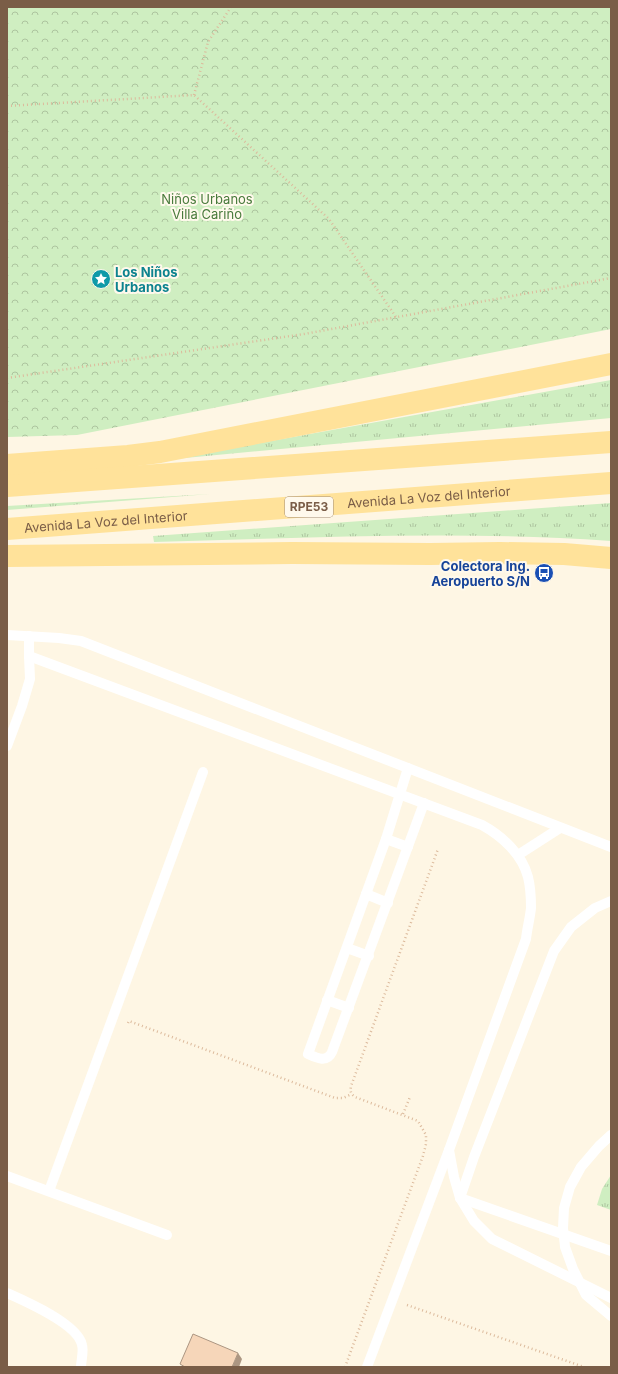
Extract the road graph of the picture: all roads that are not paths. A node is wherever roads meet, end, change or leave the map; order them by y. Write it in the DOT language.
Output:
graph roads {
  1 [pos="611,364"];
  2 [pos="611,442"];
  3 [pos="7,465"];
  4 [pos="611,483"];
  5 [pos="7,486"];
  6 [pos="7,529"];
  7 [pos="7,556"];
  8 [pos="611,558"];
  9 [pos="7,635"];
  10 [pos="29,636"];
  11 [pos="29,656"];
  12 [pos="7,746"];
  13 [pos="408,768"];
  14 [pos="203,772"];
  15 [pos="400,794"];
  16 [pos="424,803"];
  17 [pos="560,828"];
  18 [pos="386,839"];
  19 [pos="408,847"];
  20 [pos="611,847"];
  21 [pos="518,855"];
  22 [pos="366,894"];
  23 [pos="611,901"];
  24 [pos="388,903"];
  25 [pos="346,948"];
  26 [pos="369,956"];
  27 [pos="327,1000"];
  28 [pos="349,1008"];
  29 [pos="611,1135"];
  30 [pos="449,1150"];
  31 [pos="7,1176"];
  32 [pos="49,1191"];
  33 [pos="460,1198"];
  34 [pos="167,1235"];
  35 [pos="611,1251"];
  36 [pos="7,1293"];
  37 [pos="611,1298"];
  38 [pos="611,1316"];
  39 [pos="81,1367"];
  40 [pos="367,1367"];
  1 -- 3 [label="main road"];
  2 -- 5 [label="main road"];
  4 -- 6 [label="main road, Avenida La Voz del Interior / RPE53"];
  7 -- 8 [label="main road"];
  9 -- 10 [label="lane"];
  10 -- 11 [label="lane"];
  10 -- 13 [label="lane"];
  11 -- 12 [label="lane"];
  11 -- 15 [label="lane"];
  13 -- 15 [label="lane"];
  13 -- 17 [label="lane"];
  14 -- 32 [label="lane"];
  15 -- 16 [label="lane"];
  15 -- 18 [label="lane"];
  16 -- 19 [label="lane"];
  16 -- 21 [label="lane"];
  17 -- 20 [label="lane"];
  17 -- 21 [label="lane"];
  18 -- 19 [label="lane"];
  18 -- 22 [label="lane"];
  19 -- 24 [label="lane"];
  21 -- 30 [label="lane"];
  22 -- 24 [label="lane"];
  22 -- 25 [label="lane"];
  23 -- 33 [label="lane"];
  24 -- 26 [label="lane"];
  25 -- 26 [label="lane"];
  25 -- 27 [label="lane"];
  26 -- 28 [label="lane"];
  27 -- 28 [label="lane"];
  27 -- 28 [label="lane"];
  29 -- 38 [label="lane"];
  30 -- 33 [label="lane"];
  30 -- 40 [label="lane"];
  31 -- 32 [label="lane"];
  32 -- 34 [label="lane"];
  33 -- 35 [label="lane"];
  33 -- 37 [label="lane"];
  36 -- 39 [label="lane"];
}
